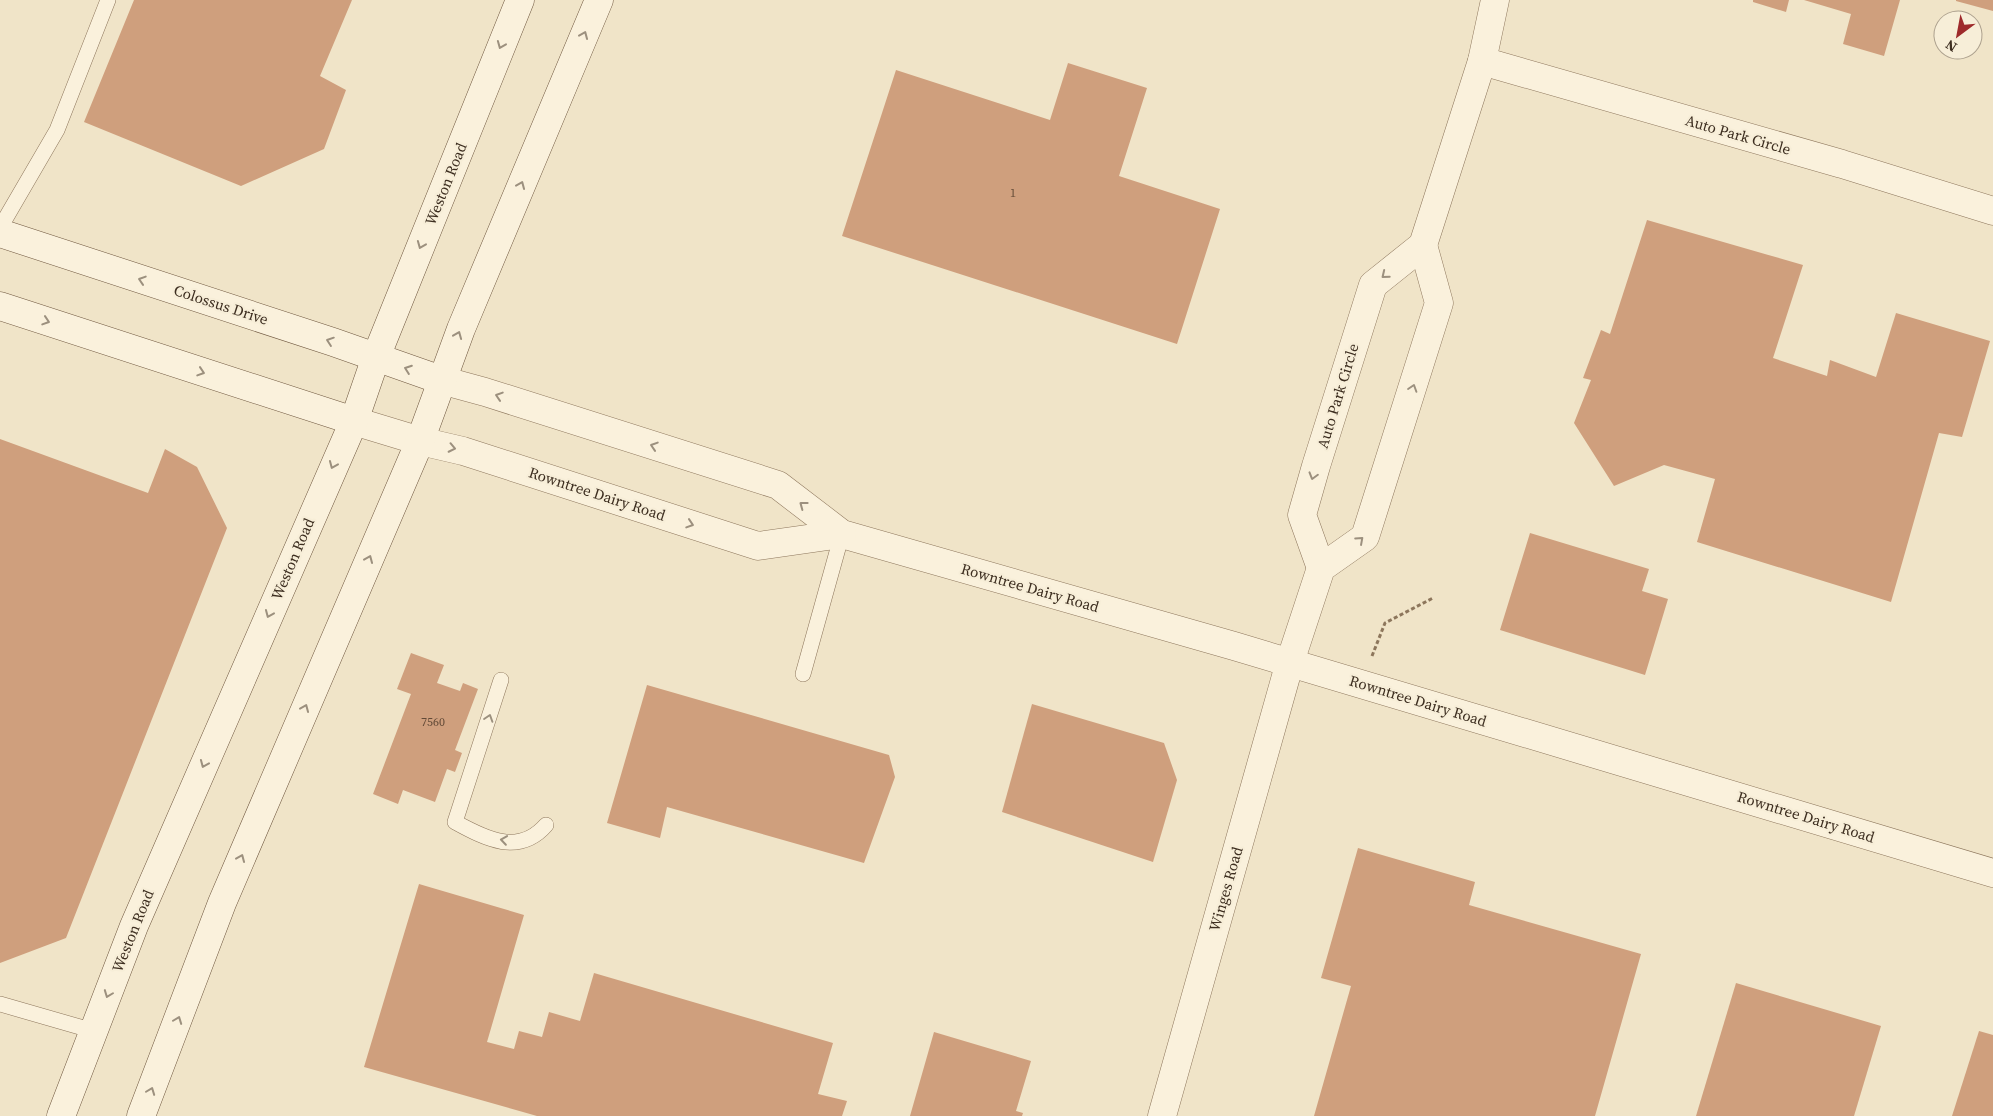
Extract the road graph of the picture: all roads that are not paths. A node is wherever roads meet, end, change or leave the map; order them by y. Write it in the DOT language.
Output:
graph roads {
  1 [pos="108,0"];
  2 [pos="520,0"];
  3 [pos="599,0"];
  4 [pos="1495,0"];
  5 [pos="1482,61"];
  6 [pos="1993,211"];
  7 [pos="0,228"];
  8 [pos="0,234"];
  9 [pos="1423,245"];
  10 [pos="0,306"];
  11 [pos="376,357"];
  12 [pos="441,380"];
  13 [pos="354,421"];
  14 [pos="420,441"];
  15 [pos="842,534"];
  16 [pos="1321,568"];
  17 [pos="1290,662"];
  18 [pos="804,674"];
  19 [pos="501,680"];
  20 [pos="546,825"];
  21 [pos="1993,873"];
  22 [pos="0,1004"];
  23 [pos="94,1031"];
  24 [pos="61,1116"];
  25 [pos="141,1116"];
  26 [pos="1162,1116"];
  1 -- 7 [label="lane"];
  2 -- 11 [label="street, Weston Road, one-way"];
  12 -- 3 [label="street, one-way"];
  4 -- 5 [label="street"];
  5 -- 6 [label="street, Auto Park Circle"];
  5 -- 9 [label="street"];
  11 -- 8 [label="street, Colossus Drive, one-way"];
  16 -- 9 [label="street, one-way"];
  9 -- 16 [label="street, Auto Park Circle, one-way"];
  10 -- 13 [label="street, one-way"];
  12 -- 11 [label="street, Colossus Drive, one-way"];
  11 -- 13 [label="street, Weston Road"];
  12 -- 14 [label="street"];
  15 -- 12 [label="street, Rowntree Dairy Road, one-way"];
  13 -- 14 [label="street, Rowntree Dairy Road"];
  13 -- 23 [label="street, Weston Road, one-way"];
  14 -- 15 [label="street, Rowntree Dairy Road, one-way"];
  25 -- 14 [label="street, one-way"];
  15 -- 17 [label="street, Rowntree Dairy Road"];
  15 -- 18 [label="lane"];
  16 -- 17 [label="street"];
  17 -- 21 [label="street, Rowntree Dairy Road"];
  17 -- 26 [label="street, Winges Road"];
  20 -- 19 [label="lane, one-way"];
  22 -- 23 [label="lane"];
  23 -- 24 [label="street, Weston Road"];
}
